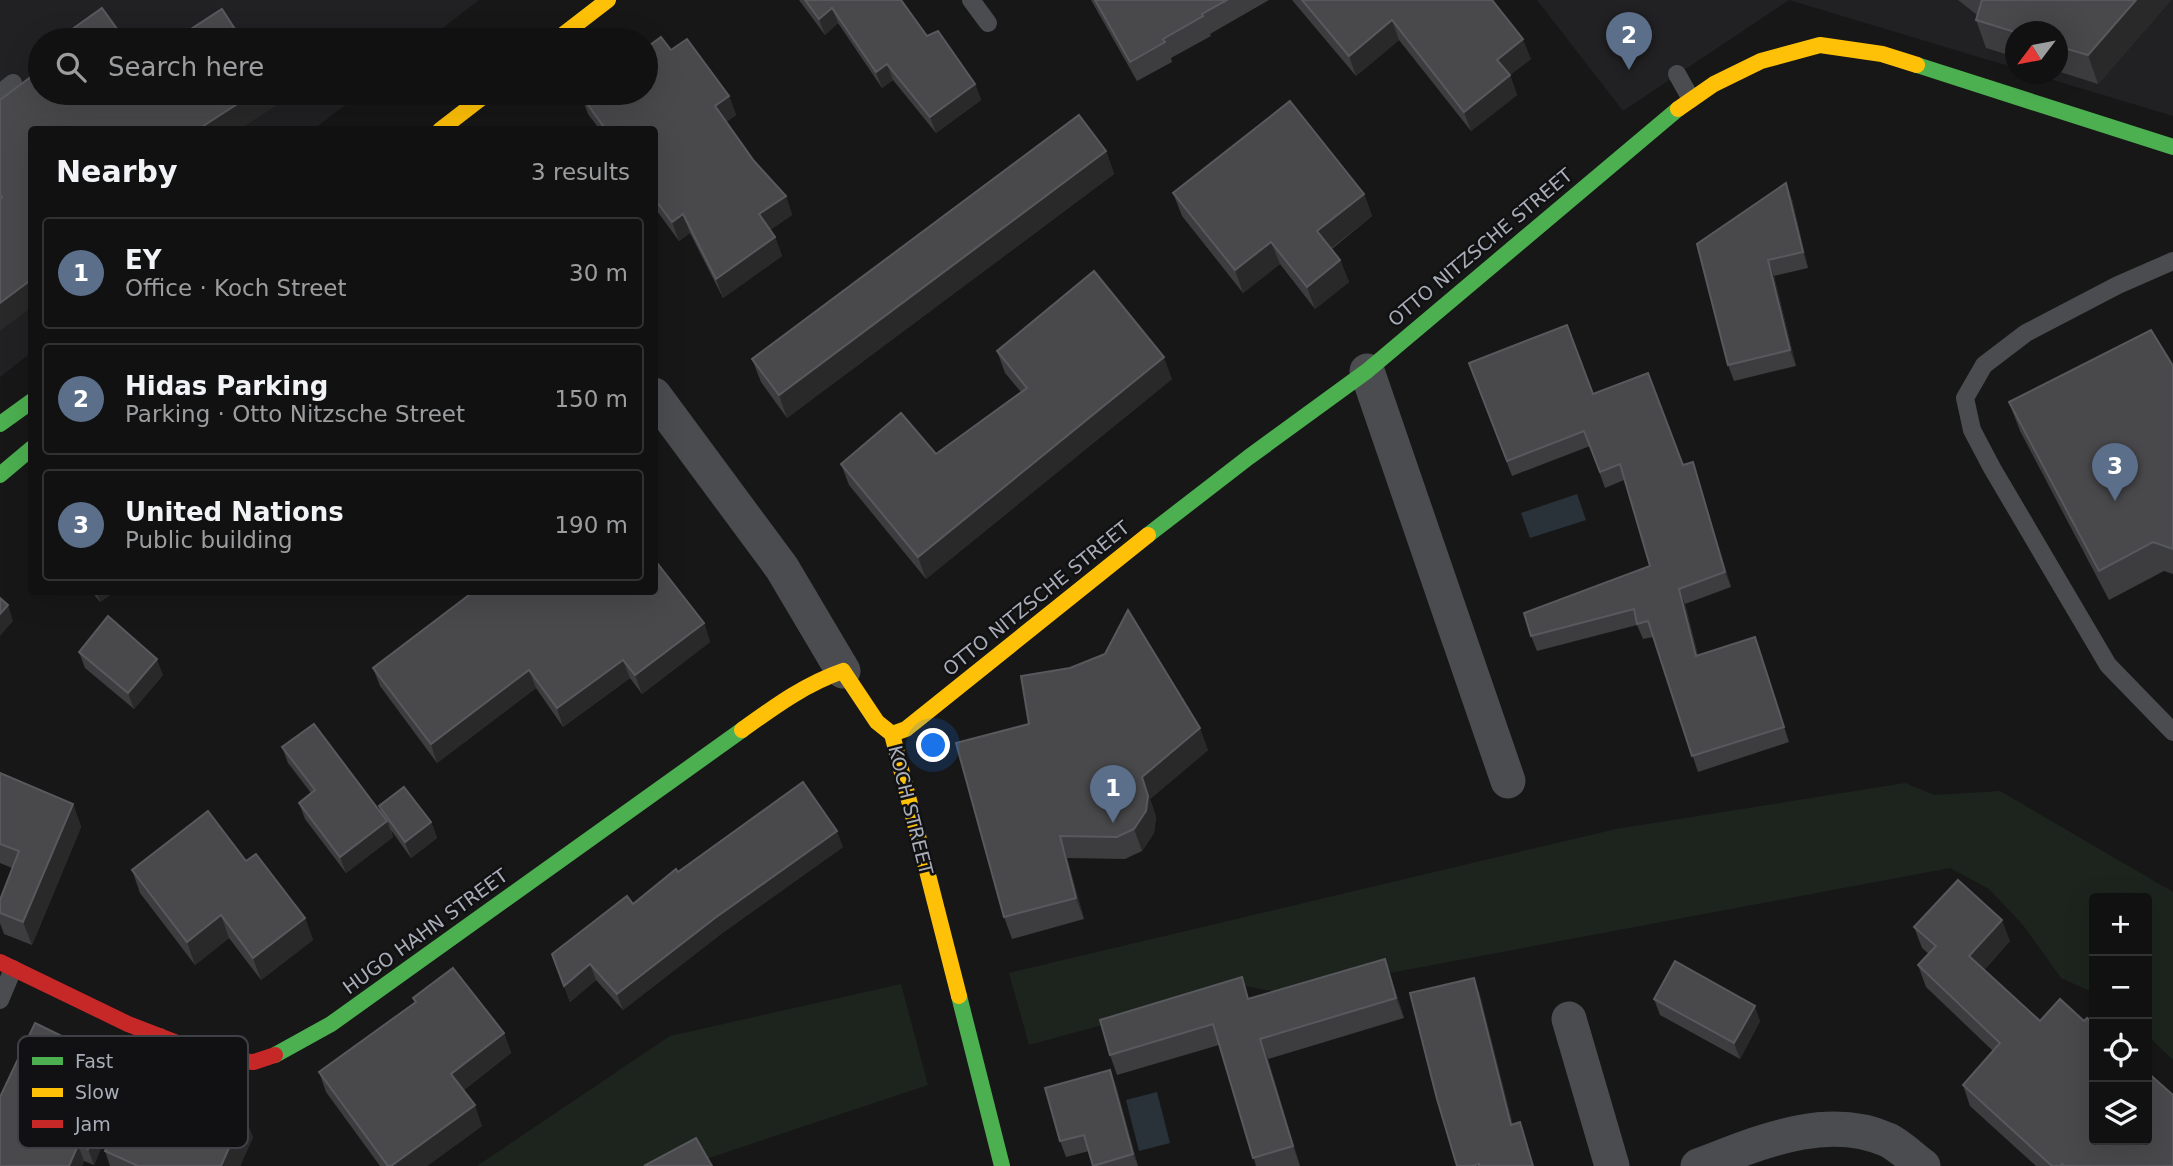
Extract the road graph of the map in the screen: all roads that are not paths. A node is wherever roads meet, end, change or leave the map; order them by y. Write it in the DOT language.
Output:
graph roads {
  1 [pos="608,0"];
  2 [pos="971,0"];
  3 [pos="988,23"];
  4 [pos="572,28"];
  5 [pos="1676,74"];
  6 [pos="1691,99"];
  7 [pos="474,105"];
  8 [pos="450,126"];
  9 [pos="2173,148"];
  10 [pos="2173,261"];
  11 [pos="1367,371"];
  12 [pos="658,400"];
  13 [pos="28,404"];
  14 [pos="0,424"];
  15 [pos="28,451"];
  16 [pos="0,474"];
  17 [pos="843,671"];
  18 [pos="2173,732"];
  19 [pos="891,734"];
  20 [pos="1508,781"];
  21 [pos="7,966"];
  22 [pos="0,1000"];
  23 [pos="1569,1019"];
  24 [pos="158,1036"];
  25 [pos="248,1062"];
  26 [pos="1002,1166"];
  27 [pos="1612,1166"];
  28 [pos="1698,1166"];
  29 [pos="1923,1166"];
  1 -- 4 [label="street"];
  2 -- 3 [label="lane"];
  5 -- 6 [label="lane"];
  6 -- 9 [label="street, OTTO NITZSCHE STREET"];
  6 -- 11 [label="street, OTTO NITZSCHE STREET"];
  7 -- 8 [label="street"];
  10 -- 18 [label="lane"];
  11 -- 19 [label="street, OTTO NITZSCHE STREET"];
  11 -- 20 [label="street"];
  12 -- 17 [label="street, KOCH STREET"];
  13 -- 14 [label="street"];
  15 -- 16 [label="street"];
  17 -- 19 [label="street, KOCH STREET"];
  17 -- 25 [label="street, HUGO HAHN STREET"];
  19 -- 26 [label="street, KOCH STREET"];
  21 -- 22 [label="lane"];
  21 -- 24 [label="street, HUGO HAHN STREET"];
  23 -- 27 [label="street"];
  28 -- 29 [label="street"];
}
